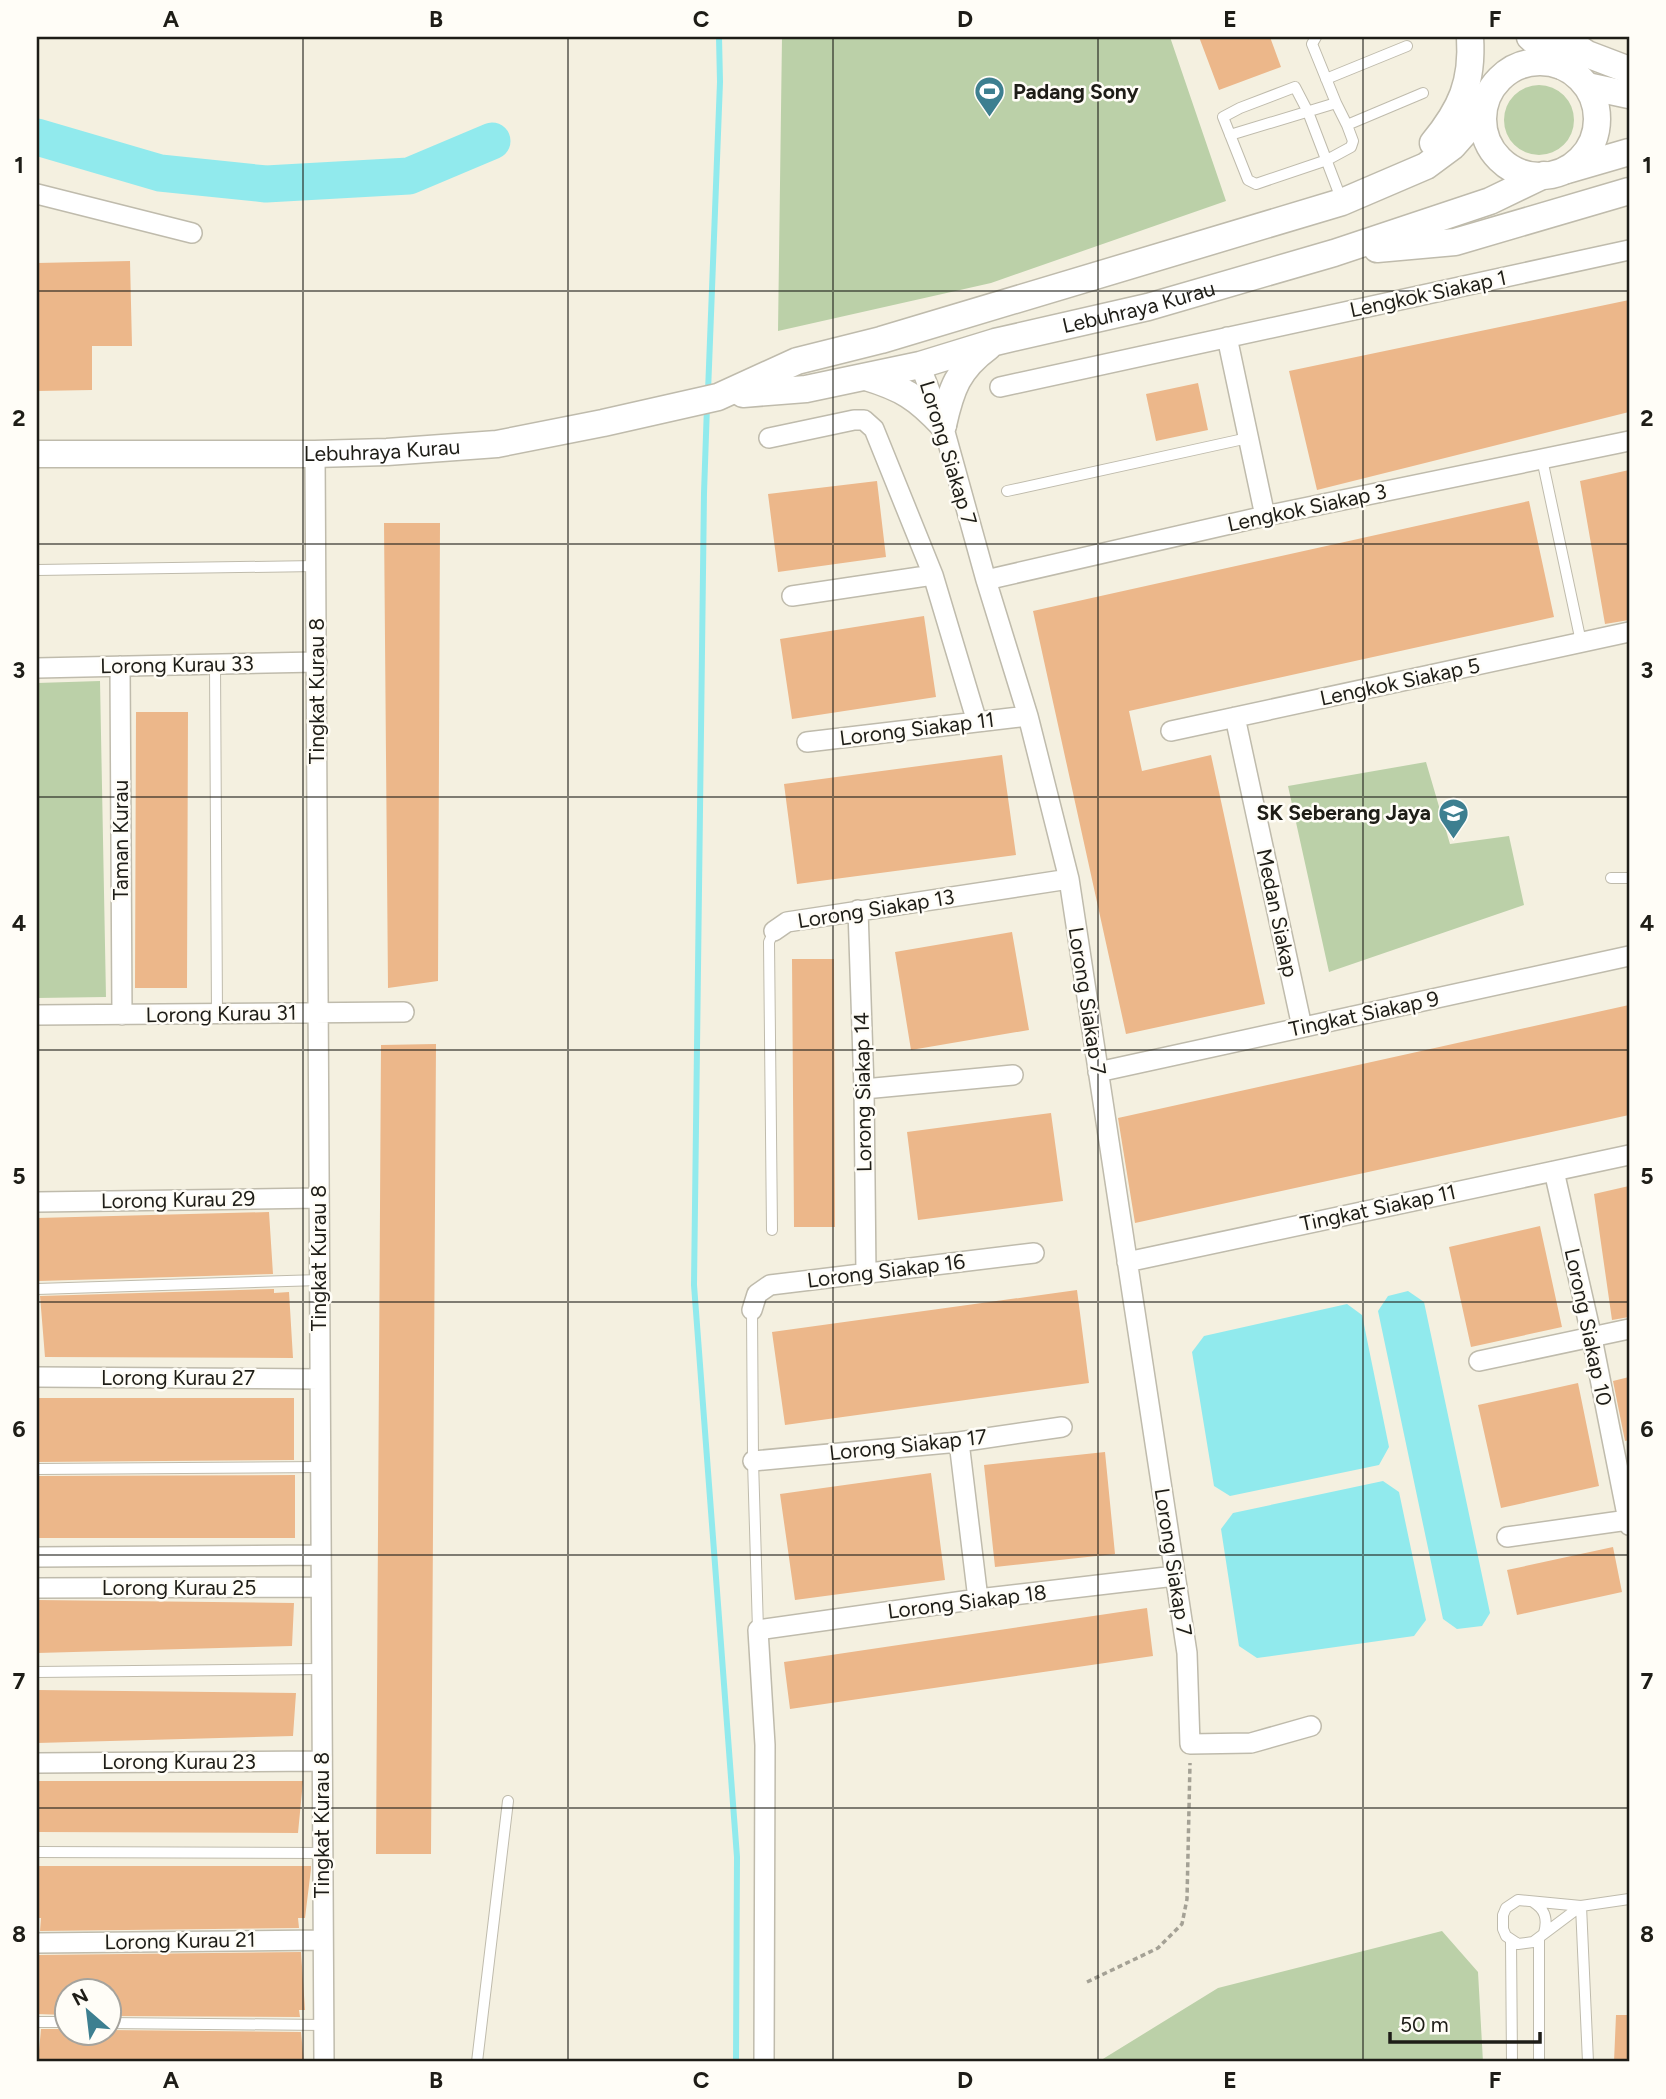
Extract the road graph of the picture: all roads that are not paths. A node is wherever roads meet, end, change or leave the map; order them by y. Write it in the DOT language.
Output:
graph roads {
  1 [pos="1316,37"];
  2 [pos="1470,37"];
  3 [pos="1485,37"];
  4 [pos="1530,37"];
  5 [pos="1562,37"];
  6 [pos="1406,46"];
  7 [pos="1562,66"];
  8 [pos="1629,70"];
  9 [pos="1326,79"];
  10 [pos="1587,86"];
  11 [pos="1423,93"];
  12 [pos="1629,95"];
  13 [pos="1336,103"];
  14 [pos="1486,103"];
  15 [pos="1308,112"];
  16 [pos="1347,125"];
  17 [pos="1230,135"];
  18 [pos="1629,152"];
  19 [pos="1327,160"];
  20 [pos="1553,173"];
  21 [pos="1374,189"];
  22 [pos="1629,191"];
  23 [pos="37,194"];
  24 [pos="1342,202"];
  25 [pos="192,233"];
  26 [pos="1629,250"];
  27 [pos="1334,253"];
  28 [pos="1136,263"];
  29 [pos="1044,290"];
  30 [pos="1148,307"];
  31 [pos="1227,337"];
  32 [pos="995,342"];
  33 [pos="920,365"];
  34 [pos="865,376"];
  35 [pos="1000,387"];
  36 [pos="719,397"];
  37 [pos="943,425"];
  38 [pos="769,438"];
  39 [pos="1248,439"];
  40 [pos="1629,441"];
  41 [pos="37,454"];
  42 [pos="315,454"];
  43 [pos="1542,459"];
  44 [pos="1007,491"];
  45 [pos="1265,516"];
  46 [pos="316,566"];
  47 [pos="37,570"];
  48 [pos="933,575"];
  49 [pos="986,580"];
  50 [pos="792,596"];
  51 [pos="1629,632"];
  52 [pos="1581,642"];
  53 [pos="317,662"];
  54 [pos="215,664"];
  55 [pos="120,666"];
  56 [pos="37,668"];
  57 [pos="1028,716"];
  58 [pos="1235,717"];
  59 [pos="977,722"];
  60 [pos="1171,731"];
  61 [pos="807,743"];
  62 [pos="1611,878"];
  63 [pos="1629,878"];
  64 [pos="1069,879"];
  65 [pos="859,910"];
  66 [pos="774,931"];
  67 [pos="1629,956"];
  68 [pos="404,1012"];
  69 [pos="318,1013"];
  70 [pos="217,1014"];
  71 [pos="37,1015"];
  72 [pos="122,1015"];
  73 [pos="1302,1027"];
  74 [pos="1098,1072"];
  75 [pos="1013,1075"];
  76 [pos="864,1089"];
  77 [pos="1629,1155"];
  78 [pos="1554,1171"];
  79 [pos="319,1198"];
  80 [pos="37,1202"];
  81 [pos="772,1230"];
  82 [pos="1034,1253"];
  83 [pos="1127,1262"];
  84 [pos="866,1274"];
  85 [pos="320,1280"];
  86 [pos="37,1289"];
  87 [pos="752,1310"];
  88 [pos="1629,1329"];
  89 [pos="1592,1338"];
  90 [pos="1479,1361"];
  91 [pos="37,1377"];
  92 [pos="320,1379"];
  93 [pos="1062,1427"];
  94 [pos="959,1442"];
  95 [pos="753,1461"];
  96 [pos="321,1467"];
  97 [pos="37,1469"];
  98 [pos="1628,1520"];
  99 [pos="1629,1525"];
  100 [pos="1507,1537"];
  101 [pos="321,1555"];
  102 [pos="37,1557"];
  103 [pos="1175,1576"];
  104 [pos="321,1587"];
  105 [pos="37,1588"];
  106 [pos="978,1599"];
  107 [pos="758,1630"];
  108 [pos="322,1670"];
  109 [pos="37,1672"];
  110 [pos="1311,1726"];
  111 [pos="322,1761"];
  112 [pos="37,1763"];
  113 [pos="508,1801"];
  114 [pos="37,1852"];
  115 [pos="323,1853"];
  116 [pos="1629,1899"];
  117 [pos="1532,1902"];
  118 [pos="1581,1906"];
  119 [pos="1541,1935"];
  120 [pos="323,1940"];
  121 [pos="1511,1941"];
  122 [pos="37,1943"];
  123 [pos="122,2023"];
  124 [pos="323,2025"];
  125 [pos="324,2062"];
  126 [pos="477,2062"];
  127 [pos="764,2062"];
  128 [pos="1512,2062"];
  129 [pos="1539,2062"];
  130 [pos="1588,2062"];
  1 -- 9 [label="lane"];
  2 -- 21 [label="street"];
  3 -- 14 [label="street"];
  4 -- 7 [label="street"];
  5 -- 8 [label="street"];
  6 -- 9 [label="lane"];
  7 -- 10 [label="street"];
  7 -- 14 [label="street"];
  9 -- 13 [label="lane"];
  10 -- 12 [label="street"];
  10 -- 20 [label="street"];
  11 -- 16 [label="lane"];
  13 -- 15 [label="lane"];
  13 -- 16 [label="lane"];
  14 -- 20 [label="street"];
  14 -- 21 [label="street, Lebuhraya Kurau"];
  15 -- 17 [label="lane"];
  15 -- 17 [label="lane"];
  15 -- 19 [label="lane"];
  16 -- 19 [label="lane"];
  17 -- 19 [label="lane"];
  18 -- 20 [label="street"];
  19 -- 24 [label="lane"];
  20 -- 27 [label="street, Lebuhraya Kurau"];
  21 -- 24 [label="street, Lebuhraya Kurau"];
  22 -- 27 [label="street"];
  23 -- 25 [label="street"];
  24 -- 28 [label="street, Lebuhraya Kurau"];
  26 -- 31 [label="street, Lengkok Siakap 1"];
  27 -- 30 [label="street, Lebuhraya Kurau"];
  28 -- 29 [label="street, Lebuhraya Kurau"];
  28 -- 30 [label="street"];
  29 -- 33 [label="street"];
  29 -- 36 [label="street, Lebuhraya Kurau"];
  30 -- 32 [label="street, Lebuhraya Kurau"];
  31 -- 35 [label="street, Lengkok Siakap 1"];
  31 -- 39 [label="street"];
  32 -- 33 [label="street, Lebuhraya Kurau"];
  32 -- 37 [label="street"];
  33 -- 34 [label="street, Lebuhraya Kurau"];
  33 -- 37 [label="street, Lorong Siakap 7"];
  34 -- 36 [label="street, Lebuhraya Kurau"];
  34 -- 37 [label="street"];
  36 -- 42 [label="street, Lebuhraya Kurau"];
  37 -- 49 [label="street, Lorong Siakap 7"];
  38 -- 48 [label="street"];
  39 -- 44 [label="lane"];
  39 -- 45 [label="street"];
  40 -- 43 [label="street, Lengkok Siakap 3"];
  41 -- 42 [label="street, Lebuhraya Kurau"];
  42 -- 46 [label="street, Tingkat Kurau 8"];
  43 -- 45 [label="street, Lengkok Siakap 3"];
  43 -- 52 [label="lane"];
  45 -- 49 [label="street, Lengkok Siakap 3"];
  46 -- 47 [label="lane"];
  46 -- 53 [label="street, Tingkat Kurau 8"];
  48 -- 50 [label="street"];
  48 -- 59 [label="street"];
  49 -- 57 [label="street, Lorong Siakap 7"];
  51 -- 52 [label="street, Lengkok Siakap 5"];
  52 -- 58 [label="street, Lengkok Siakap 5"];
  53 -- 54 [label="street, Lorong Kurau 33"];
  53 -- 69 [label="street, Tingkat Kurau 8"];
  54 -- 55 [label="street, Lorong Kurau 33"];
  54 -- 70 [label="lane"];
  55 -- 56 [label="street, Lorong Kurau 33"];
  55 -- 72 [label="street, Taman Kurau"];
  57 -- 59 [label="street, Lorong Siakap 11"];
  57 -- 64 [label="street, Lorong Siakap 7"];
  58 -- 60 [label="street, Lengkok Siakap 5"];
  58 -- 73 [label="street, Medan Siakap"];
  59 -- 61 [label="street, Lorong Siakap 11"];
  62 -- 63 [label="lane"];
  64 -- 65 [label="street, Lorong Siakap 13"];
  64 -- 74 [label="street, Lorong Siakap 7"];
  65 -- 66 [label="street, Lorong Siakap 13"];
  65 -- 76 [label="street, Lorong Siakap 14"];
  66 -- 81 [label="lane, Lorong Siakap 13"];
  67 -- 73 [label="street, Tingkat Siakap 9"];
  68 -- 69 [label="street, Lorong Kurau 31"];
  69 -- 70 [label="street, Lorong Kurau 31"];
  69 -- 79 [label="street, Tingkat Kurau 8"];
  70 -- 72 [label="street, Lorong Kurau 31"];
  71 -- 72 [label="street, Lorong Kurau 31"];
  73 -- 74 [label="street, Tingkat Siakap 9"];
  74 -- 83 [label="street, Lorong Siakap 7"];
  75 -- 76 [label="street"];
  76 -- 84 [label="street, Lorong Siakap 14"];
  77 -- 78 [label="street, Tingkat Siakap 11"];
  78 -- 83 [label="street, Tingkat Siakap 11"];
  78 -- 89 [label="street, Lorong Siakap 10"];
  79 -- 80 [label="street, Lorong Kurau 29"];
  79 -- 85 [label="street, Tingkat Kurau 8"];
  82 -- 84 [label="street, Lorong Siakap 16"];
  83 -- 103 [label="street, Lorong Siakap 7"];
  84 -- 87 [label="street, Lorong Siakap 16"];
  85 -- 86 [label="lane"];
  85 -- 92 [label="street, Tingkat Kurau 8"];
  87 -- 95 [label="lane"];
  88 -- 89 [label="street"];
  89 -- 90 [label="street"];
  89 -- 98 [label="street, Lorong Siakap 10"];
  91 -- 92 [label="street, Lorong Kurau 27"];
  92 -- 96 [label="street, Tingkat Kurau 8"];
  93 -- 94 [label="street, Lorong Siakap 17"];
  94 -- 95 [label="street, Lorong Siakap 17"];
  94 -- 106 [label="street"];
  95 -- 107 [label="lane"];
  96 -- 97 [label="lane"];
  96 -- 101 [label="street, Tingkat Kurau 8"];
  98 -- 99 [label="street, Lorong Siakap 10"];
  98 -- 100 [label="street"];
  101 -- 102 [label="street, Lorong Kurau 25"];
  101 -- 104 [label="street, Tingkat Kurau 8"];
  103 -- 106 [label="street, Lorong Siakap 18"];
  103 -- 110 [label="street, Lorong Siakap 7"];
  104 -- 105 [label="street, Lorong Kurau 25"];
  104 -- 108 [label="street, Tingkat Kurau 8"];
  106 -- 107 [label="street, Lorong Siakap 18"];
  107 -- 127 [label="street"];
  108 -- 109 [label="lane"];
  108 -- 111 [label="street, Tingkat Kurau 8"];
  111 -- 112 [label="street, Lorong Kurau 23"];
  111 -- 115 [label="street, Tingkat Kurau 8"];
  113 -- 126 [label="lane"];
  114 -- 115 [label="lane"];
  115 -- 120 [label="street, Tingkat Kurau 8"];
  116 -- 118 [label="lane"];
  117 -- 118 [label="lane"];
  117 -- 119 [label="lane"];
  117 -- 121 [label="lane"];
  118 -- 119 [label="lane"];
  118 -- 130 [label="lane"];
  119 -- 121 [label="lane"];
  119 -- 129 [label="lane"];
  120 -- 122 [label="street, Lorong Kurau 21"];
  120 -- 124 [label="street, Tingkat Kurau 8"];
  121 -- 128 [label="lane"];
  123 -- 124 [label="lane"];
  124 -- 125 [label="street, Tingkat Kurau 8"];
}
